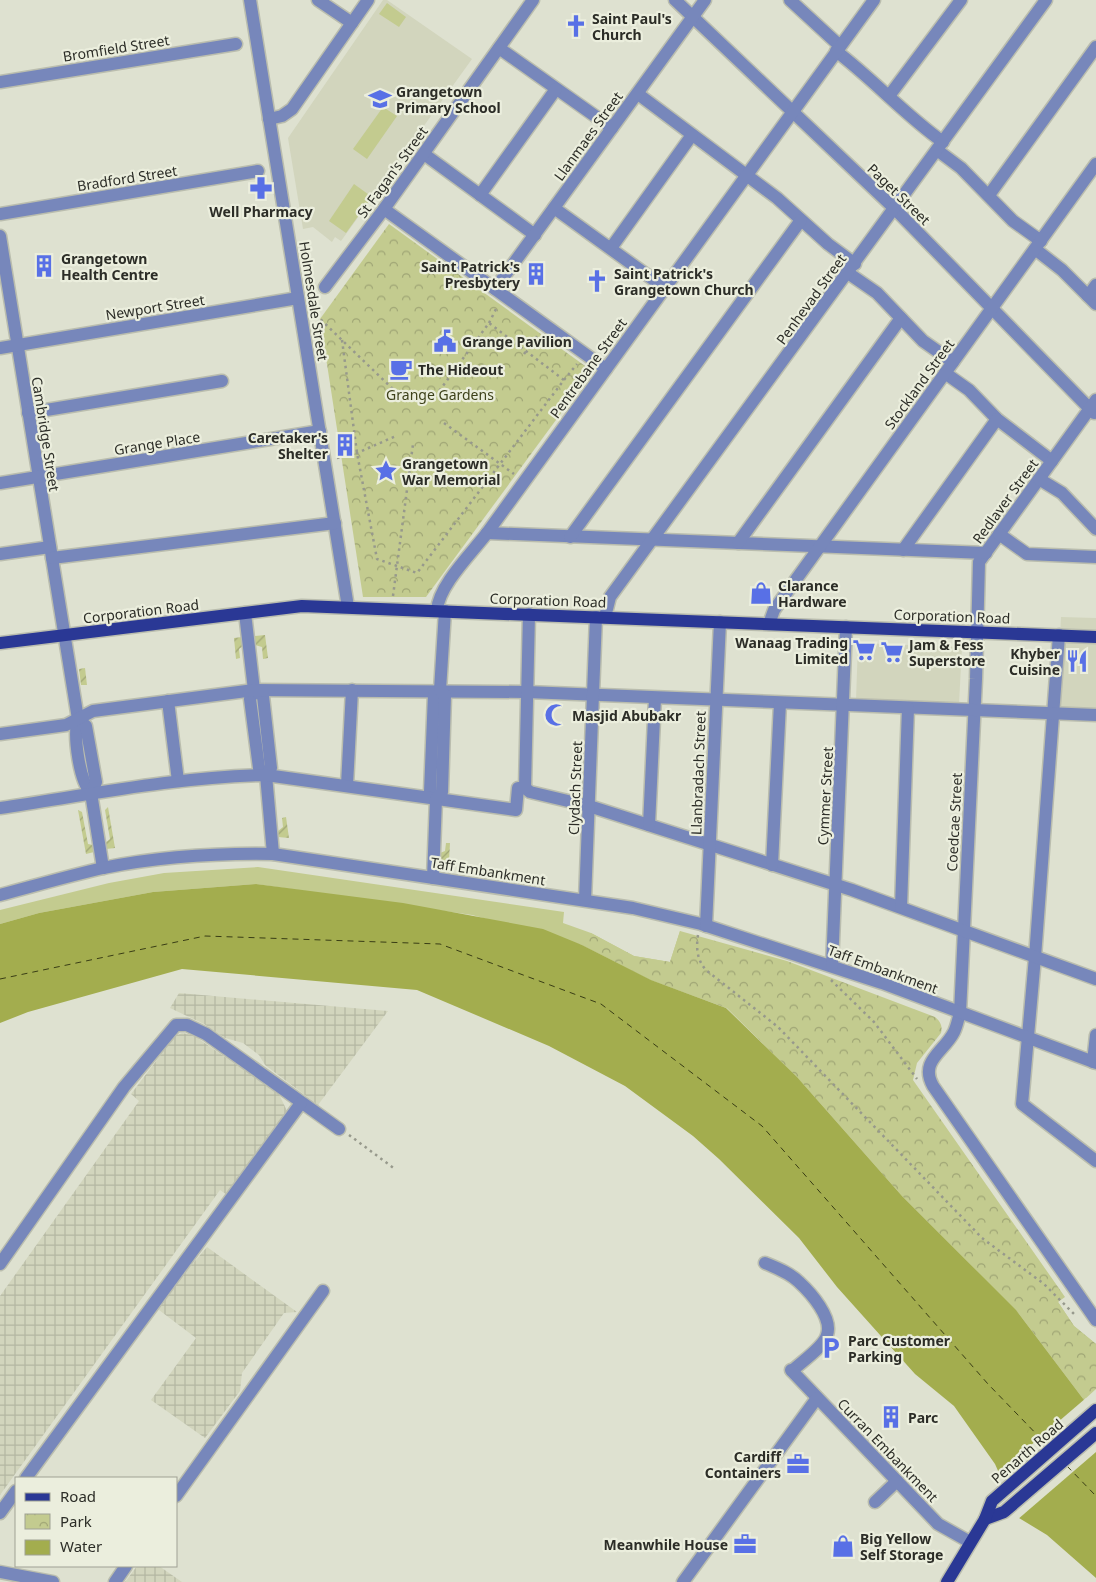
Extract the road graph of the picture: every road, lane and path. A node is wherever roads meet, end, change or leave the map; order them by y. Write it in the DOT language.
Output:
graph roads {
  1 [pos="250,0"];
  2 [pos="318,0"];
  3 [pos="368,0"];
  4 [pos="534,0"];
  5 [pos="676,0"];
  6 [pos="705,0"];
  7 [pos="790,0"];
  8 [pos="874,0"];
  9 [pos="961,0"];
  10 [pos="1046,0"];
  11 [pos="692,17"];
  12 [pos="352,23"];
  13 [pos="236,44"];
  14 [pos="1096,47"];
  15 [pos="499,48"];
  16 [pos="838,49"];
  17 [pos="0,82"];
  18 [pos="556,89"];
  19 [pos="638,94"];
  20 [pos="889,96"];
  21 [pos="792,112"];
  22 [pos="269,119"];
  23 [pos="612,128"];
  24 [pos="692,134"];
  25 [pos="940,146"];
  26 [pos="424,154"];
  27 [pos="1096,164"];
  28 [pos="258,171"];
  29 [pos="747,175"];
  30 [pos="480,195"];
  31 [pos="989,195"];
  32 [pos="554,208"];
  33 [pos="384,209"];
  34 [pos="895,209"];
  35 [pos="0,214"];
  36 [pos="801,220"];
  37 [pos="535,235"];
  38 [pos="0,236"];
  39 [pos="1038,245"];
  40 [pos="611,248"];
  41 [pos="852,268"];
  42 [pos="1096,285"];
  43 [pos="325,287"];
  44 [pos="665,288"];
  45 [pos="499,292"];
  46 [pos="298,298"];
  47 [pos="1092,300"];
  48 [pos="992,309"];
  49 [pos="316,315"];
  50 [pos="901,318"];
  51 [pos="489,323"];
  52 [pos="545,325"];
  53 [pos="342,340"];
  54 [pos="16,345"];
  55 [pos="0,348"];
  56 [pos="525,353"];
  57 [pos="585,353"];
  58 [pos="953,362"];
  59 [pos="606,369"];
  60 [pos="945,373"];
  61 [pos="564,380"];
  62 [pos="222,381"];
  63 [pos="397,393"];
  64 [pos="437,394"];
  65 [pos="1094,408"];
  66 [pos="28,413"];
  67 [pos="997,419"];
  68 [pos="444,423"];
  69 [pos="320,431"];
  70 [pos="396,436"];
  71 [pos="414,444"];
  72 [pos="358,453"];
  73 [pos="324,460"];
  74 [pos="1052,461"];
  75 [pos="500,464"];
  76 [pos="39,478"];
  77 [pos="1039,479"];
  78 [pos="525,482"];
  79 [pos="0,483"];
  80 [pos="335,523"];
  81 [pos="1096,529"];
  82 [pos="487,534"];
  83 [pos="999,534"];
  84 [pos="570,537"];
  85 [pos="653,540"];
  86 [pos="738,543"];
  87 [pos="821,546"];
  88 [pos="903,550"];
  89 [pos="51,552"];
  90 [pos="986,553"];
  91 [pos="0,554"];
  92 [pos="1096,557"];
  93 [pos="397,566"];
  94 [pos="348,607"];
  95 [pos="392,609"];
  96 [pos="441,611"];
  97 [pos="244,613"];
  98 [pos="529,614"];
  99 [pos="601,617"];
  100 [pos="720,622"];
  101 [pos="769,624"];
  102 [pos="846,627"];
  103 [pos="977,632"];
  104 [pos="64,635"];
  105 [pos="1059,635"];
  106 [pos="1096,637"];
  107 [pos="0,643"];
  108 [pos="254,690"];
  109 [pos="352,690"];
  110 [pos="440,690"];
  111 [pos="527,692"];
  112 [pos="594,695"];
  113 [pos="655,698"];
  114 [pos="715,700"];
  115 [pos="168,701"];
  116 [pos="780,703"];
  117 [pos="844,704"];
  118 [pos="908,708"];
  119 [pos="974,710"];
  120 [pos="1053,713"];
  121 [pos="78,715"];
  122 [pos="1096,715"];
  123 [pos="0,734"];
  124 [pos="266,775"];
  125 [pos="178,781"];
  126 [pos="347,786"];
  127 [pos="525,788"];
  128 [pos="90,793"];
  129 [pos="436,799"];
  130 [pos="589,806"];
  131 [pos="0,808"];
  132 [pos="649,825"];
  133 [pos="710,845"];
  134 [pos="273,854"];
  135 [pos="772,865"];
  136 [pos="103,868"];
  137 [pos="433,878"];
  138 [pos="836,884"];
  139 [pos="0,895"];
  140 [pos="585,900"];
  141 [pos="901,907"];
  142 [pos="703,925"];
  143 [pos="964,931"];
  144 [pos="1036,957"];
  145 [pos="832,966"];
  146 [pos="1096,979"];
  147 [pos="960,1012"];
  148 [pos="1096,1035"];
  149 [pos="1028,1037"];
  150 [pos="1094,1062"];
  151 [pos="931,1080"];
  152 [pos="301,1103"];
  153 [pos="339,1129"];
  154 [pos="1096,1161"];
  155 [pos="395,1168"];
  156 [pos="765,1263"];
  157 [pos="0,1264"];
  158 [pos="323,1291"];
  159 [pos="1074,1314"];
  160 [pos="1096,1320"];
  161 [pos="817,1398"];
  162 [pos="1096,1410"];
  163 [pos="1096,1434"];
  164 [pos="27,1477"];
  165 [pos="897,1481"];
  166 [pos="15,1492"];
  167 [pos="178,1493"];
  168 [pos="875,1502"];
  169 [pos="0,1513"];
  170 [pos="985,1519"];
  171 [pos="970,1542"];
  172 [pos="125,1567"];
  173 [pos="0,1572"];
  174 [pos="53,1582"];
  175 [pos="115,1582"];
  176 [pos="683,1582"];
  177 [pos="946,1582"];
  1 -- 22 [label="street, Holmesdale Street"];
  2 -- 12 [label="street"];
  3 -- 12 [label="street"];
  4 -- 15 [label="street, St Fagan's Street"];
  5 -- 11 [label="street, Paget Street"];
  6 -- 11 [label="street, Llanmaes Street"];
  7 -- 16 [label="street"];
  8 -- 16 [label="street, Pentrebane Street"];
  9 -- 20 [label="street"];
  10 -- 25 [label="street, Penhevad Street"];
  11 -- 19 [label="street, Llanmaes Street"];
  11 -- 21 [label="street, Paget Street"];
  12 -- 22 [label="street"];
  13 -- 17 [label="street, Bromfield Street"];
  14 -- 31 [label="street"];
  15 -- 18 [label="street"];
  15 -- 26 [label="street, St Fagan's Street"];
  16 -- 20 [label="street"];
  16 -- 21 [label="street, Pentrebane Street"];
  18 -- 23 [label="street"];
  18 -- 30 [label="street"];
  19 -- 23 [label="street, Llanmaes Street"];
  19 -- 24 [label="street"];
  20 -- 25 [label="street"];
  21 -- 29 [label="street, Pentrebane Street"];
  21 -- 34 [label="street, Paget Street"];
  22 -- 46 [label="street, Holmesdale Street"];
  23 -- 32 [label="street, Llanmaes Street"];
  24 -- 29 [label="street"];
  24 -- 40 [label="street"];
  25 -- 31 [label="street"];
  25 -- 34 [label="street, Penhevad Street"];
  26 -- 30 [label="street"];
  26 -- 33 [label="street, St Fagan's Street"];
  27 -- 39 [label="street, Stockland Street"];
  28 -- 35 [label="street, Bradford Street"];
  29 -- 36 [label="street"];
  29 -- 44 [label="street, Pentrebane Street"];
  30 -- 37 [label="street"];
  31 -- 39 [label="street"];
  32 -- 37 [label="street, Llanmaes Street"];
  32 -- 40 [label="street"];
  33 -- 43 [label="street, St Fagan's Street"];
  33 -- 45 [label="street"];
  34 -- 41 [label="street, Penhevad Street"];
  34 -- 48 [label="street, Paget Street"];
  36 -- 41 [label="street"];
  36 -- 84 [label="street"];
  37 -- 45 [label="street, Llanmaes Street"];
  38 -- 54 [label="street, Cambridge Street"];
  39 -- 47 [label="street"];
  39 -- 48 [label="street, Stockland Street"];
  40 -- 44 [label="street"];
  41 -- 50 [label="street"];
  41 -- 85 [label="street, Penhevad Street"];
  42 -- 47 [label="street"];
  44 -- 59 [label="street, Pentrebane Street"];
  45 -- 51 [label="path"];
  45 -- 52 [label="street"];
  46 -- 54 [label="street, Newport Street"];
  46 -- 69 [label="street, Holmesdale Street"];
  48 -- 58 [label="street, Stockland Street"];
  48 -- 65 [label="street, Paget Street"];
  49 -- 53 [label="path"];
  50 -- 58 [label="street"];
  50 -- 86 [label="street"];
  51 -- 56 [label="path"];
  51 -- 64 [label="path"];
  52 -- 56 [label="path"];
  52 -- 57 [label="street"];
  53 -- 63 [label="path"];
  53 -- 72 [label="path"];
  54 -- 55 [label="street, Newport Street"];
  54 -- 66 [label="street, Cambridge Street"];
  56 -- 61 [label="path"];
  57 -- 59 [label="street"];
  57 -- 61 [label="path"];
  58 -- 60 [label="street, Stockland Street"];
  59 -- 78 [label="street, Pentrebane Street"];
  60 -- 67 [label="street"];
  60 -- 87 [label="street, Stockland Street"];
  61 -- 75 [label="path"];
  62 -- 66 [label="street"];
  65 -- 74 [label="street, Redlaver Street"];
  66 -- 76 [label="street, Cambridge Street"];
  67 -- 74 [label="street"];
  67 -- 88 [label="street"];
  68 -- 75 [label="path"];
  69 -- 73 [label="street, Holmesdale Street"];
  69 -- 76 [label="street, Grange Place"];
  70 -- 72 [label="path"];
  71 -- 93 [label="path"];
  72 -- 73 [label="path"];
  72 -- 93 [label="path"];
  73 -- 80 [label="street, Holmesdale Street"];
  74 -- 77 [label="street, Redlaver Street"];
  75 -- 78 [label="path"];
  75 -- 93 [label="path"];
  76 -- 79 [label="street, Grange Place"];
  76 -- 89 [label="street, Cambridge Street"];
  77 -- 81 [label="street"];
  77 -- 83 [label="street, Redlaver Street"];
  78 -- 82 [label="street, Pentrebane Street"];
  80 -- 89 [label="street"];
  80 -- 94 [label="street, Holmesdale Street"];
  82 -- 84 [label="street"];
  82 -- 96 [label="street, Pentrebane Street"];
  83 -- 90 [label="street, Redlaver Street"];
  83 -- 92 [label="street"];
  84 -- 85 [label="street"];
  85 -- 86 [label="street"];
  85 -- 99 [label="street, Penhevad Street"];
  86 -- 87 [label="street"];
  87 -- 88 [label="street"];
  87 -- 101 [label="street, Stockland Street"];
  88 -- 90 [label="street"];
  89 -- 91 [label="street"];
  89 -- 104 [label="street, Cambridge Street"];
  90 -- 103 [label="street, Redlaver Street"];
  93 -- 95 [label="path"];
  94 -- 95 [label="main road, Corporation Road"];
  94 -- 97 [label="main road, Corporation Road"];
  95 -- 96 [label="main road, Corporation Road"];
  96 -- 98 [label="main road, Corporation Road"];
  96 -- 110 [label="street, Pentrebane Street"];
  97 -- 104 [label="main road, Corporation Road"];
  97 -- 108 [label="street"];
  98 -- 99 [label="main road, Corporation Road"];
  98 -- 111 [label="street"];
  99 -- 100 [label="main road, Corporation Road"];
  99 -- 112 [label="street, Clydach Street"];
  100 -- 101 [label="main road, Corporation Road"];
  100 -- 114 [label="street, Llanbradach Street"];
  101 -- 102 [label="main road, Corporation Road"];
  102 -- 103 [label="main road, Corporation Road"];
  102 -- 117 [label="street, Cymmer Street"];
  103 -- 105 [label="main road, Corporation Road"];
  103 -- 119 [label="street, Coedcae Street"];
  104 -- 107 [label="main road, Corporation Road"];
  104 -- 121 [label="street, Cambridge Street"];
  105 -- 106 [label="main road, Corporation Road"];
  105 -- 120 [label="street"];
  108 -- 109 [label="street"];
  108 -- 115 [label="street"];
  108 -- 124 [label="street"];
  109 -- 110 [label="street"];
  109 -- 126 [label="street"];
  110 -- 111 [label="street"];
  110 -- 129 [label="street, Pentrebane Street"];
  111 -- 112 [label="street"];
  111 -- 127 [label="street"];
  112 -- 113 [label="street"];
  112 -- 130 [label="street, Clydach Street"];
  113 -- 114 [label="street"];
  113 -- 132 [label="street"];
  114 -- 116 [label="street"];
  114 -- 133 [label="street, Llanbradach Street"];
  115 -- 121 [label="street"];
  115 -- 125 [label="street"];
  116 -- 117 [label="street"];
  116 -- 135 [label="street"];
  117 -- 118 [label="street"];
  117 -- 138 [label="street, Cymmer Street"];
  118 -- 119 [label="street"];
  118 -- 141 [label="street"];
  119 -- 120 [label="street"];
  119 -- 143 [label="street, Coedcae Street"];
  120 -- 122 [label="street"];
  120 -- 144 [label="street"];
  121 -- 123 [label="street"];
  121 -- 128 [label="street, Cambridge Street"];
  124 -- 125 [label="street"];
  124 -- 126 [label="street"];
  124 -- 134 [label="street"];
  125 -- 128 [label="street"];
  126 -- 129 [label="street"];
  127 -- 129 [label="street"];
  127 -- 130 [label="street"];
  128 -- 131 [label="street"];
  128 -- 136 [label="street, Cambridge Street"];
  129 -- 137 [label="street, Pentrebane Street"];
  130 -- 132 [label="street"];
  130 -- 140 [label="street, Clydach Street"];
  132 -- 133 [label="street"];
  133 -- 135 [label="street"];
  133 -- 142 [label="street, Llanbradach Street"];
  134 -- 136 [label="street, Taff Embankment"];
  134 -- 137 [label="street, Taff Embankment"];
  135 -- 138 [label="street"];
  136 -- 139 [label="street, Taff Embankment"];
  137 -- 140 [label="street, Taff Embankment"];
  138 -- 141 [label="street"];
  138 -- 145 [label="street, Cymmer Street"];
  140 -- 142 [label="street, Taff Embankment"];
  141 -- 143 [label="street"];
  142 -- 145 [label="street, Taff Embankment"];
  142 -- 159 [label="path"];
  143 -- 144 [label="street"];
  143 -- 147 [label="street, Coedcae Street"];
  144 -- 146 [label="street"];
  144 -- 149 [label="street"];
  145 -- 147 [label="street, Taff Embankment"];
  145 -- 151 [label="path"];
  147 -- 149 [label="street, Taff Embankment"];
  147 -- 151 [label="street, Coedcae Street"];
  148 -- 150 [label="street"];
  149 -- 150 [label="street, Taff Embankment"];
  149 -- 154 [label="street"];
  151 -- 160 [label="street"];
  152 -- 153 [label="street"];
  152 -- 157 [label="street"];
  152 -- 164 [label="street"];
  153 -- 155 [label="path"];
  156 -- 161 [label="street, Curran Embankment"];
  158 -- 167 [label="street"];
  161 -- 165 [label="street, Curran Embankment"];
  161 -- 176 [label="street"];
  162 -- 170 [label="main road, Penarth Road"];
  163 -- 170 [label="main road"];
  165 -- 168 [label="street"];
  165 -- 171 [label="street, Curran Embankment"];
  166 -- 169 [label="street"];
  170 -- 171 [label="main road, Penarth Road"];
  171 -- 177 [label="main road, Penarth Road"];
  172 -- 175 [label="street"];
  173 -- 174 [label="street"];
}
